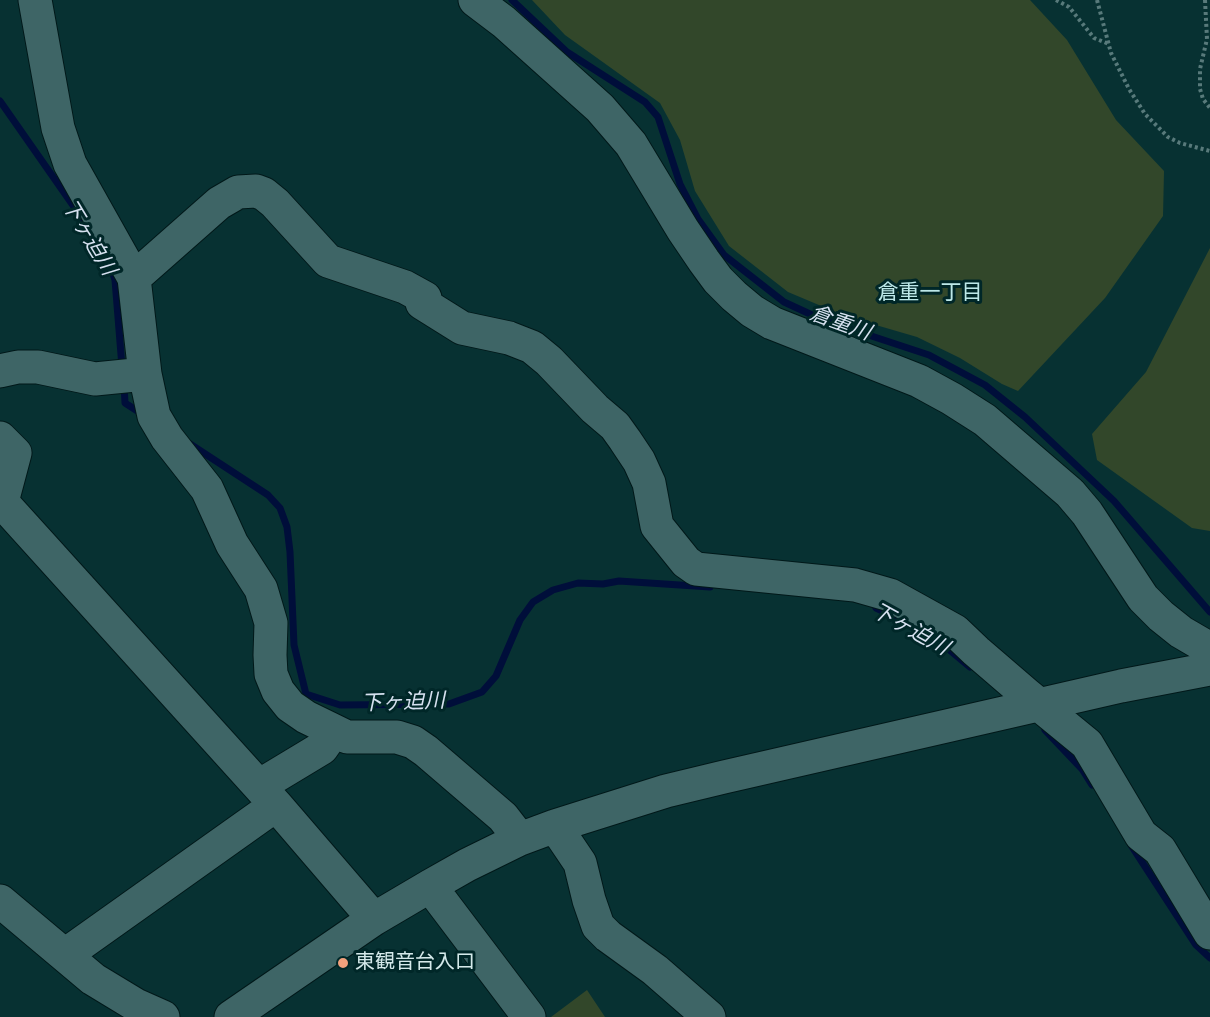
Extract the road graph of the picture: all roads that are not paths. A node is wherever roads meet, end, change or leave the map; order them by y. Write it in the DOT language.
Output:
graph roads {
  1 [pos="35,0"];
  2 [pos="475,0"];
  3 [pos="134,278"];
  4 [pos="0,371"];
  5 [pos="142,374"];
  6 [pos="0,438"];
  7 [pos="1,503"];
  8 [pos="1210,649"];
  9 [pos="1210,669"];
  10 [pos="1038,705"];
  11 [pos="334,731"];
  12 [pos="268,796"];
  13 [pos="555,826"];
  14 [pos="520,839"];
  15 [pos="430,886"];
  16 [pos="0,901"];
  17 [pos="374,919"];
  18 [pos="1210,933"];
  19 [pos="64,955"];
  20 [pos="162,1017"];
  21 [pos="231,1017"];
  22 [pos="529,1017"];
  23 [pos="709,1017"];
  1 -- 3 [label="street"];
  2 -- 8 [label="street"];
  3 -- 5 [label="street"];
  3 -- 10 [label="street"];
  4 -- 5 [label="street"];
  5 -- 11 [label="street"];
  6 -- 7 [label="street"];
  7 -- 12 [label="street"];
  9 -- 10 [label="street"];
  10 -- 13 [label="street"];
  10 -- 18 [label="street"];
  11 -- 12 [label="street"];
  11 -- 14 [label="street"];
  12 -- 17 [label="street"];
  12 -- 19 [label="street"];
  13 -- 14 [label="street"];
  13 -- 23 [label="street"];
  14 -- 15 [label="street"];
  15 -- 17 [label="street"];
  15 -- 22 [label="street"];
  16 -- 19 [label="street"];
  17 -- 21 [label="street"];
  19 -- 20 [label="street"];
}
